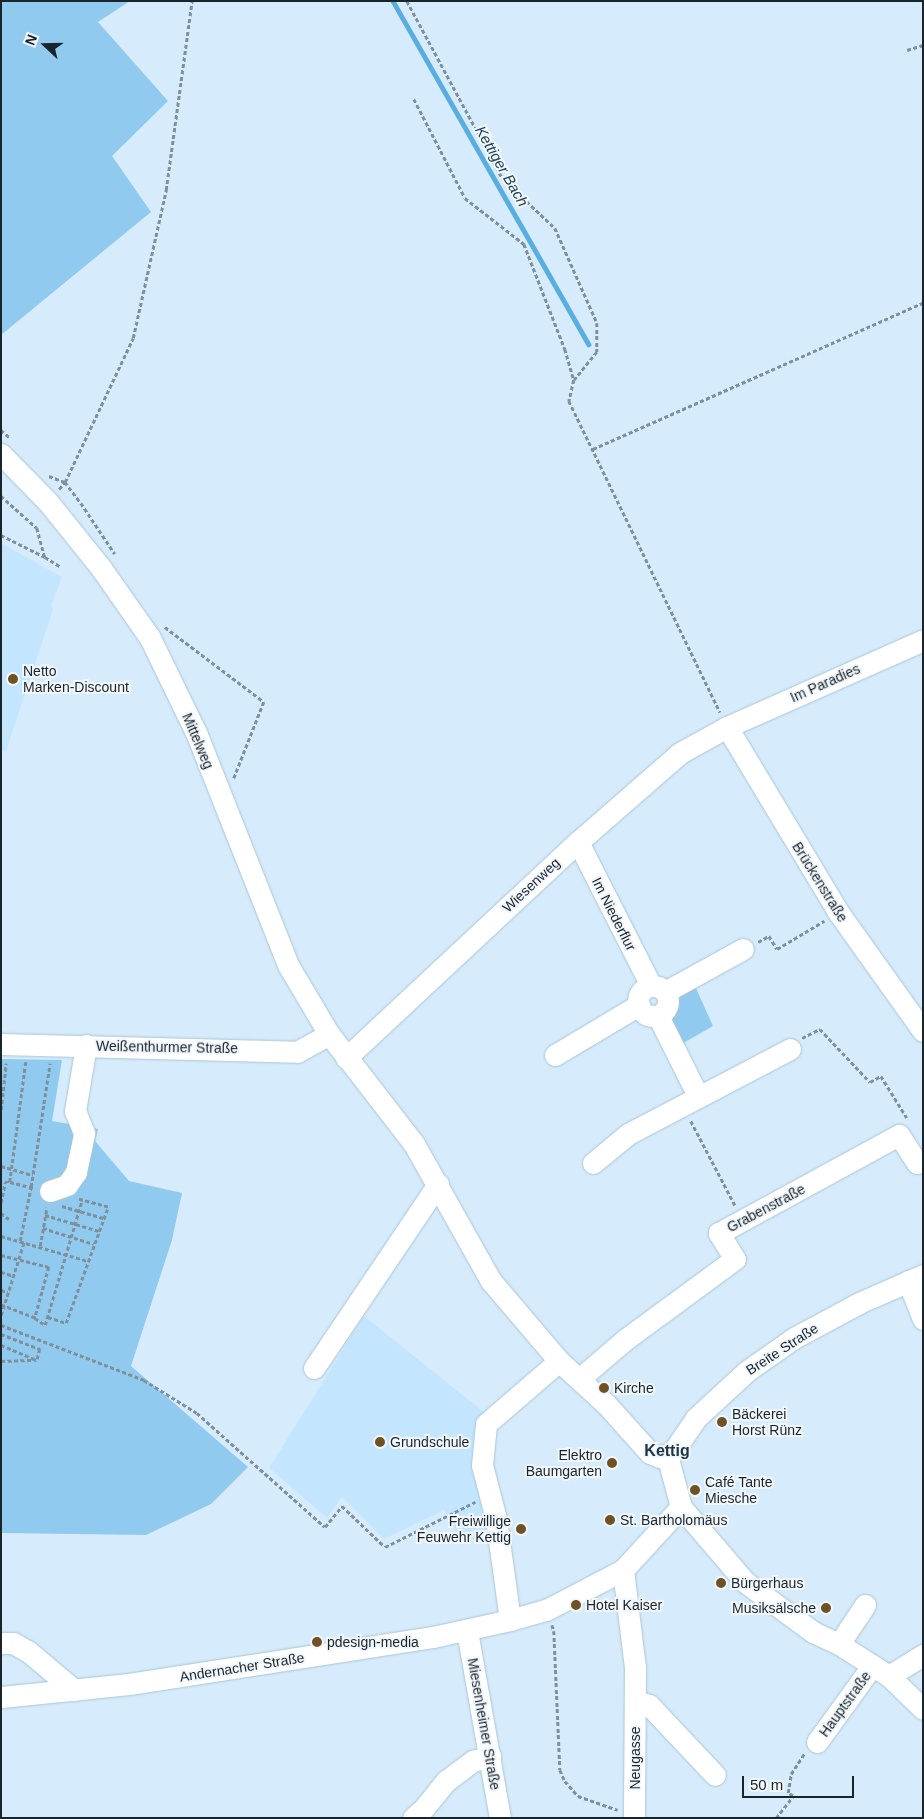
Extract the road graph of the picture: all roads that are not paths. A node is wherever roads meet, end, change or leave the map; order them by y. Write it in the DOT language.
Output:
graph roads {
  1 [pos="1,454"];
  2 [pos="923,640"];
  3 [pos="727,727"];
  4 [pos="578,842"];
  5 [pos="743,949"];
  6 [pos="658,989"];
  7 [pos="639,1005"];
  8 [pos="658,1016"];
  9 [pos="923,1032"];
  10 [pos="329,1034"];
  11 [pos="5,1044"];
  12 [pos="86,1045"];
  13 [pos="790,1049"];
  14 [pos="555,1055"];
  15 [pos="346,1058"];
  16 [pos="690,1100"];
  17 [pos="923,1160"];
  18 [pos="593,1163"];
  19 [pos="438,1184"];
  20 [pos="43,1194"];
  21 [pos="915,1278"];
  22 [pos="923,1319"];
  23 [pos="559,1361"];
  24 [pos="314,1368"];
  25 [pos="579,1379"];
  26 [pos="667,1455"];
  27 [pos="681,1507"];
  28 [pos="624,1570"];
  29 [pos="865,1605"];
  30 [pos="510,1620"];
  31 [pos="467,1631"];
  32 [pos="1,1643"];
  33 [pos="838,1644"];
  34 [pos="923,1655"];
  35 [pos="881,1672"];
  36 [pos="74,1690"];
  37 [pos="1,1697"];
  38 [pos="634,1701"];
  39 [pos="923,1709"];
  40 [pos="817,1742"];
  41 [pos="490,1756"];
  42 [pos="715,1775"];
  43 [pos="634,1816"];
  44 [pos="413,1818"];
  45 [pos="500,1818"];
  1 -- 10 [label="street, Mittelweg"];
  2 -- 3 [label="street, Im Paradies"];
  3 -- 4 [label="street, Wiesenweg"];
  3 -- 9 [label="street, Brückenstraße"];
  4 -- 6 [label="street, Im Niederflur"];
  4 -- 15 [label="street, Wiesenweg"];
  5 -- 6 [label="street"];
  6 -- 7 [label="street"];
  6 -- 8 [label="street"];
  7 -- 8 [label="street"];
  7 -- 14 [label="street"];
  8 -- 16 [label="street"];
  10 -- 12 [label="street, Weißenthurmer Straße"];
  10 -- 15 [label="street, Mittelweg"];
  11 -- 12 [label="street, Weißenthurmer Straße"];
  12 -- 20 [label="street"];
  13 -- 16 [label="street"];
  15 -- 19 [label="street"];
  16 -- 18 [label="street"];
  17 -- 25 [label="street, Grabenstraße"];
  19 -- 23 [label="street"];
  19 -- 24 [label="street"];
  21 -- 22 [label="street"];
  21 -- 26 [label="street, Breite Straße"];
  23 -- 25 [label="street"];
  23 -- 30 [label="street"];
  25 -- 26 [label="street"];
  26 -- 27 [label="street"];
  27 -- 28 [label="street, Andernacher Straße"];
  27 -- 33 [label="street, Hauptstraße"];
  28 -- 30 [label="street, Andernacher Straße"];
  28 -- 38 [label="street, Neugasse"];
  29 -- 33 [label="street"];
  30 -- 31 [label="street, Andernacher Straße"];
  31 -- 36 [label="street, Andernacher Straße"];
  31 -- 41 [label="street, Miesenheimer Straße"];
  32 -- 36 [label="street"];
  33 -- 35 [label="street, Hauptstraße"];
  34 -- 35 [label="street"];
  35 -- 39 [label="street, Hauptstraße"];
  35 -- 40 [label="street, Hauptstraße"];
  36 -- 37 [label="street, Andernacher Straße"];
  38 -- 42 [label="street, Neugasse"];
  38 -- 43 [label="street, Neugasse"];
  41 -- 44 [label="street"];
  41 -- 45 [label="street, Miesenheimer Straße"];
}
